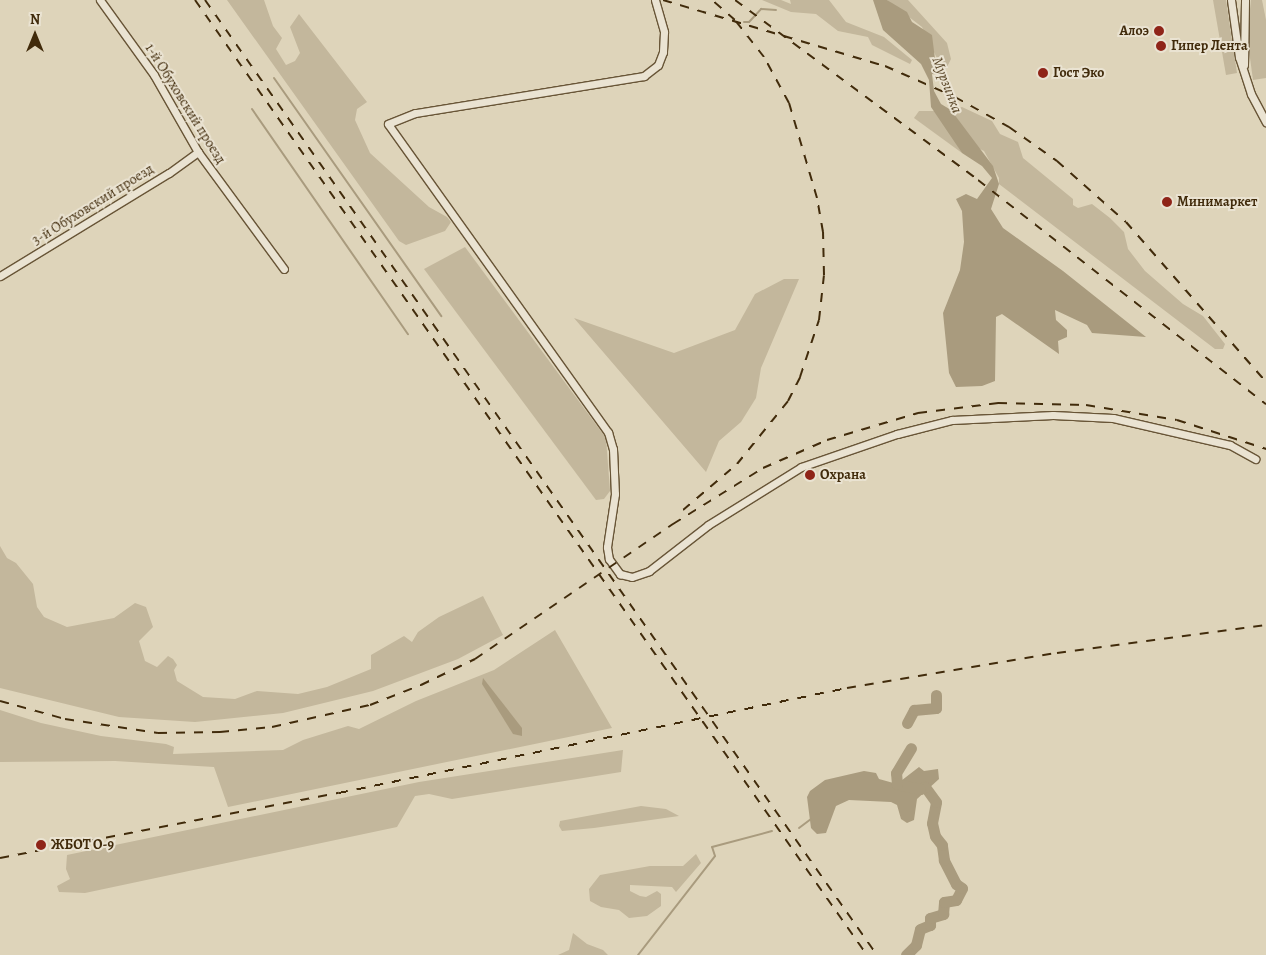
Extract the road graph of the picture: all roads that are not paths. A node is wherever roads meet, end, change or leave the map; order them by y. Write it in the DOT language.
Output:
graph roads {
  1 [pos="100,0"];
  2 [pos="655,0"];
  3 [pos="1232,0"];
  4 [pos="1245,0"];
  5 [pos="1244,66"];
  6 [pos="1266,122"];
  7 [pos="198,152"];
  8 [pos="284,269"];
  9 [pos="0,276"];
  10 [pos="1255,459"];
  1 -- 7 [label="street, 1-й Обуховский проезд"];
  2 -- 10 [label="street"];
  3 -- 5 [label="street"];
  4 -- 5 [label="street"];
  5 -- 6 [label="street"];
  7 -- 8 [label="street, 1-й Обуховский проезд"];
  7 -- 9 [label="street, 3-й Обуховский проезд"];
}
